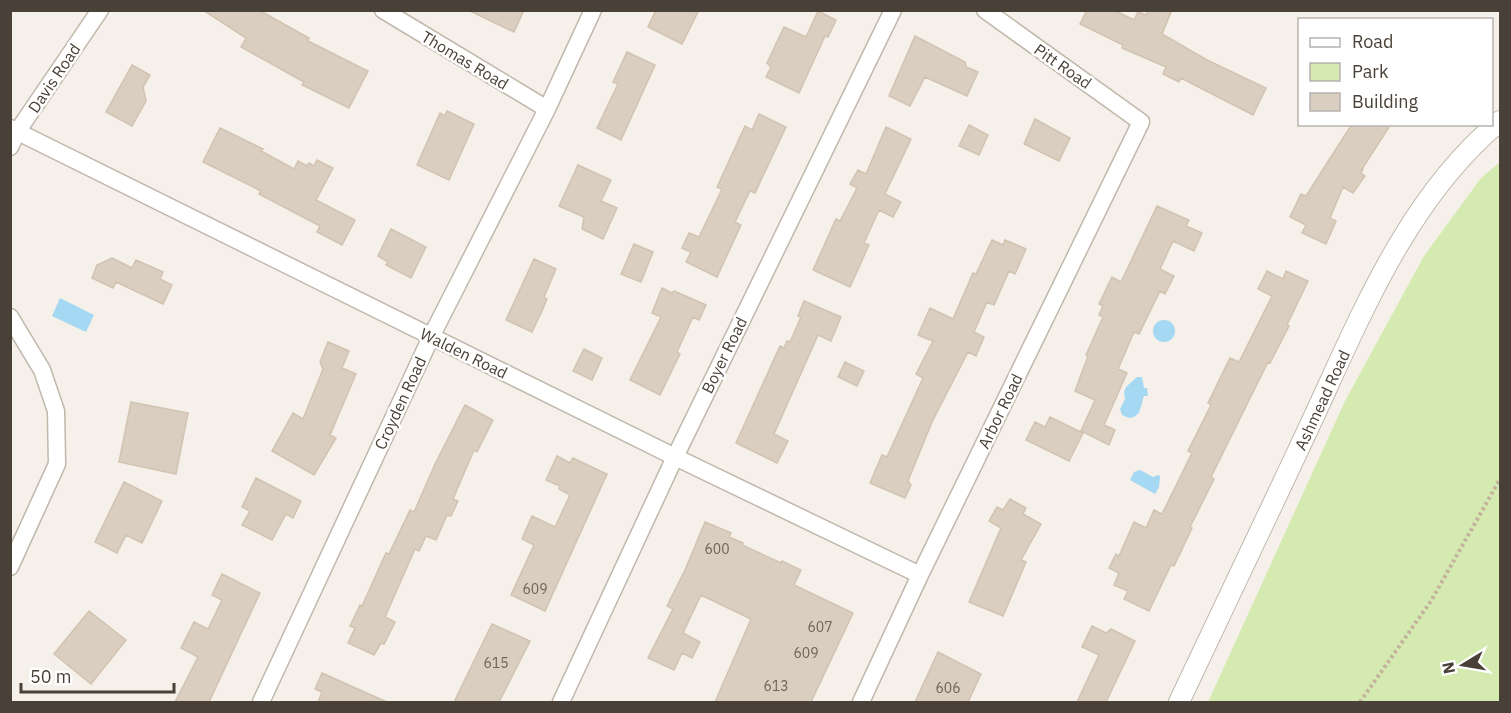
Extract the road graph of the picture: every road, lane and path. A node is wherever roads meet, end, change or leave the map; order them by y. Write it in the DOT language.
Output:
graph roads {
  1 [pos="100,10"];
  2 [pos="383,10"];
  3 [pos="593,10"];
  4 [pos="893,10"];
  5 [pos="985,10"];
  6 [pos="547,109"];
  7 [pos="1500,121"];
  8 [pos="1141,122"];
  9 [pos="13,136"];
  10 [pos="10,317"];
  11 [pos="431,337"];
  12 [pos="675,457"];
  13 [pos="1500,479"];
  14 [pos="10,567"];
  15 [pos="920,575"];
  16 [pos="261,702"];
  17 [pos="561,702"];
  18 [pos="861,702"];
  19 [pos="1179,702"];
  20 [pos="1360,702"];
  1 -- 9 [label="street, Davis Road"];
  2 -- 6 [label="street, Thomas Road"];
  3 -- 6 [label="street, Croyden Road"];
  4 -- 12 [label="street, Boyer Road"];
  5 -- 8 [label="street, Pitt Road"];
  6 -- 11 [label="street, Croyden Road"];
  7 -- 19 [label="street, Ashmead Road"];
  8 -- 15 [label="street, Arbor Road"];
  9 -- 11 [label="street, Walden Road"];
  10 -- 14 [label="street"];
  11 -- 12 [label="street, Walden Road"];
  11 -- 16 [label="street, Croyden Road"];
  12 -- 15 [label="street, Walden Road"];
  12 -- 17 [label="street, Boyer Road"];
  13 -- 20 [label="path"];
  15 -- 18 [label="street, Arbor Road"];
}
